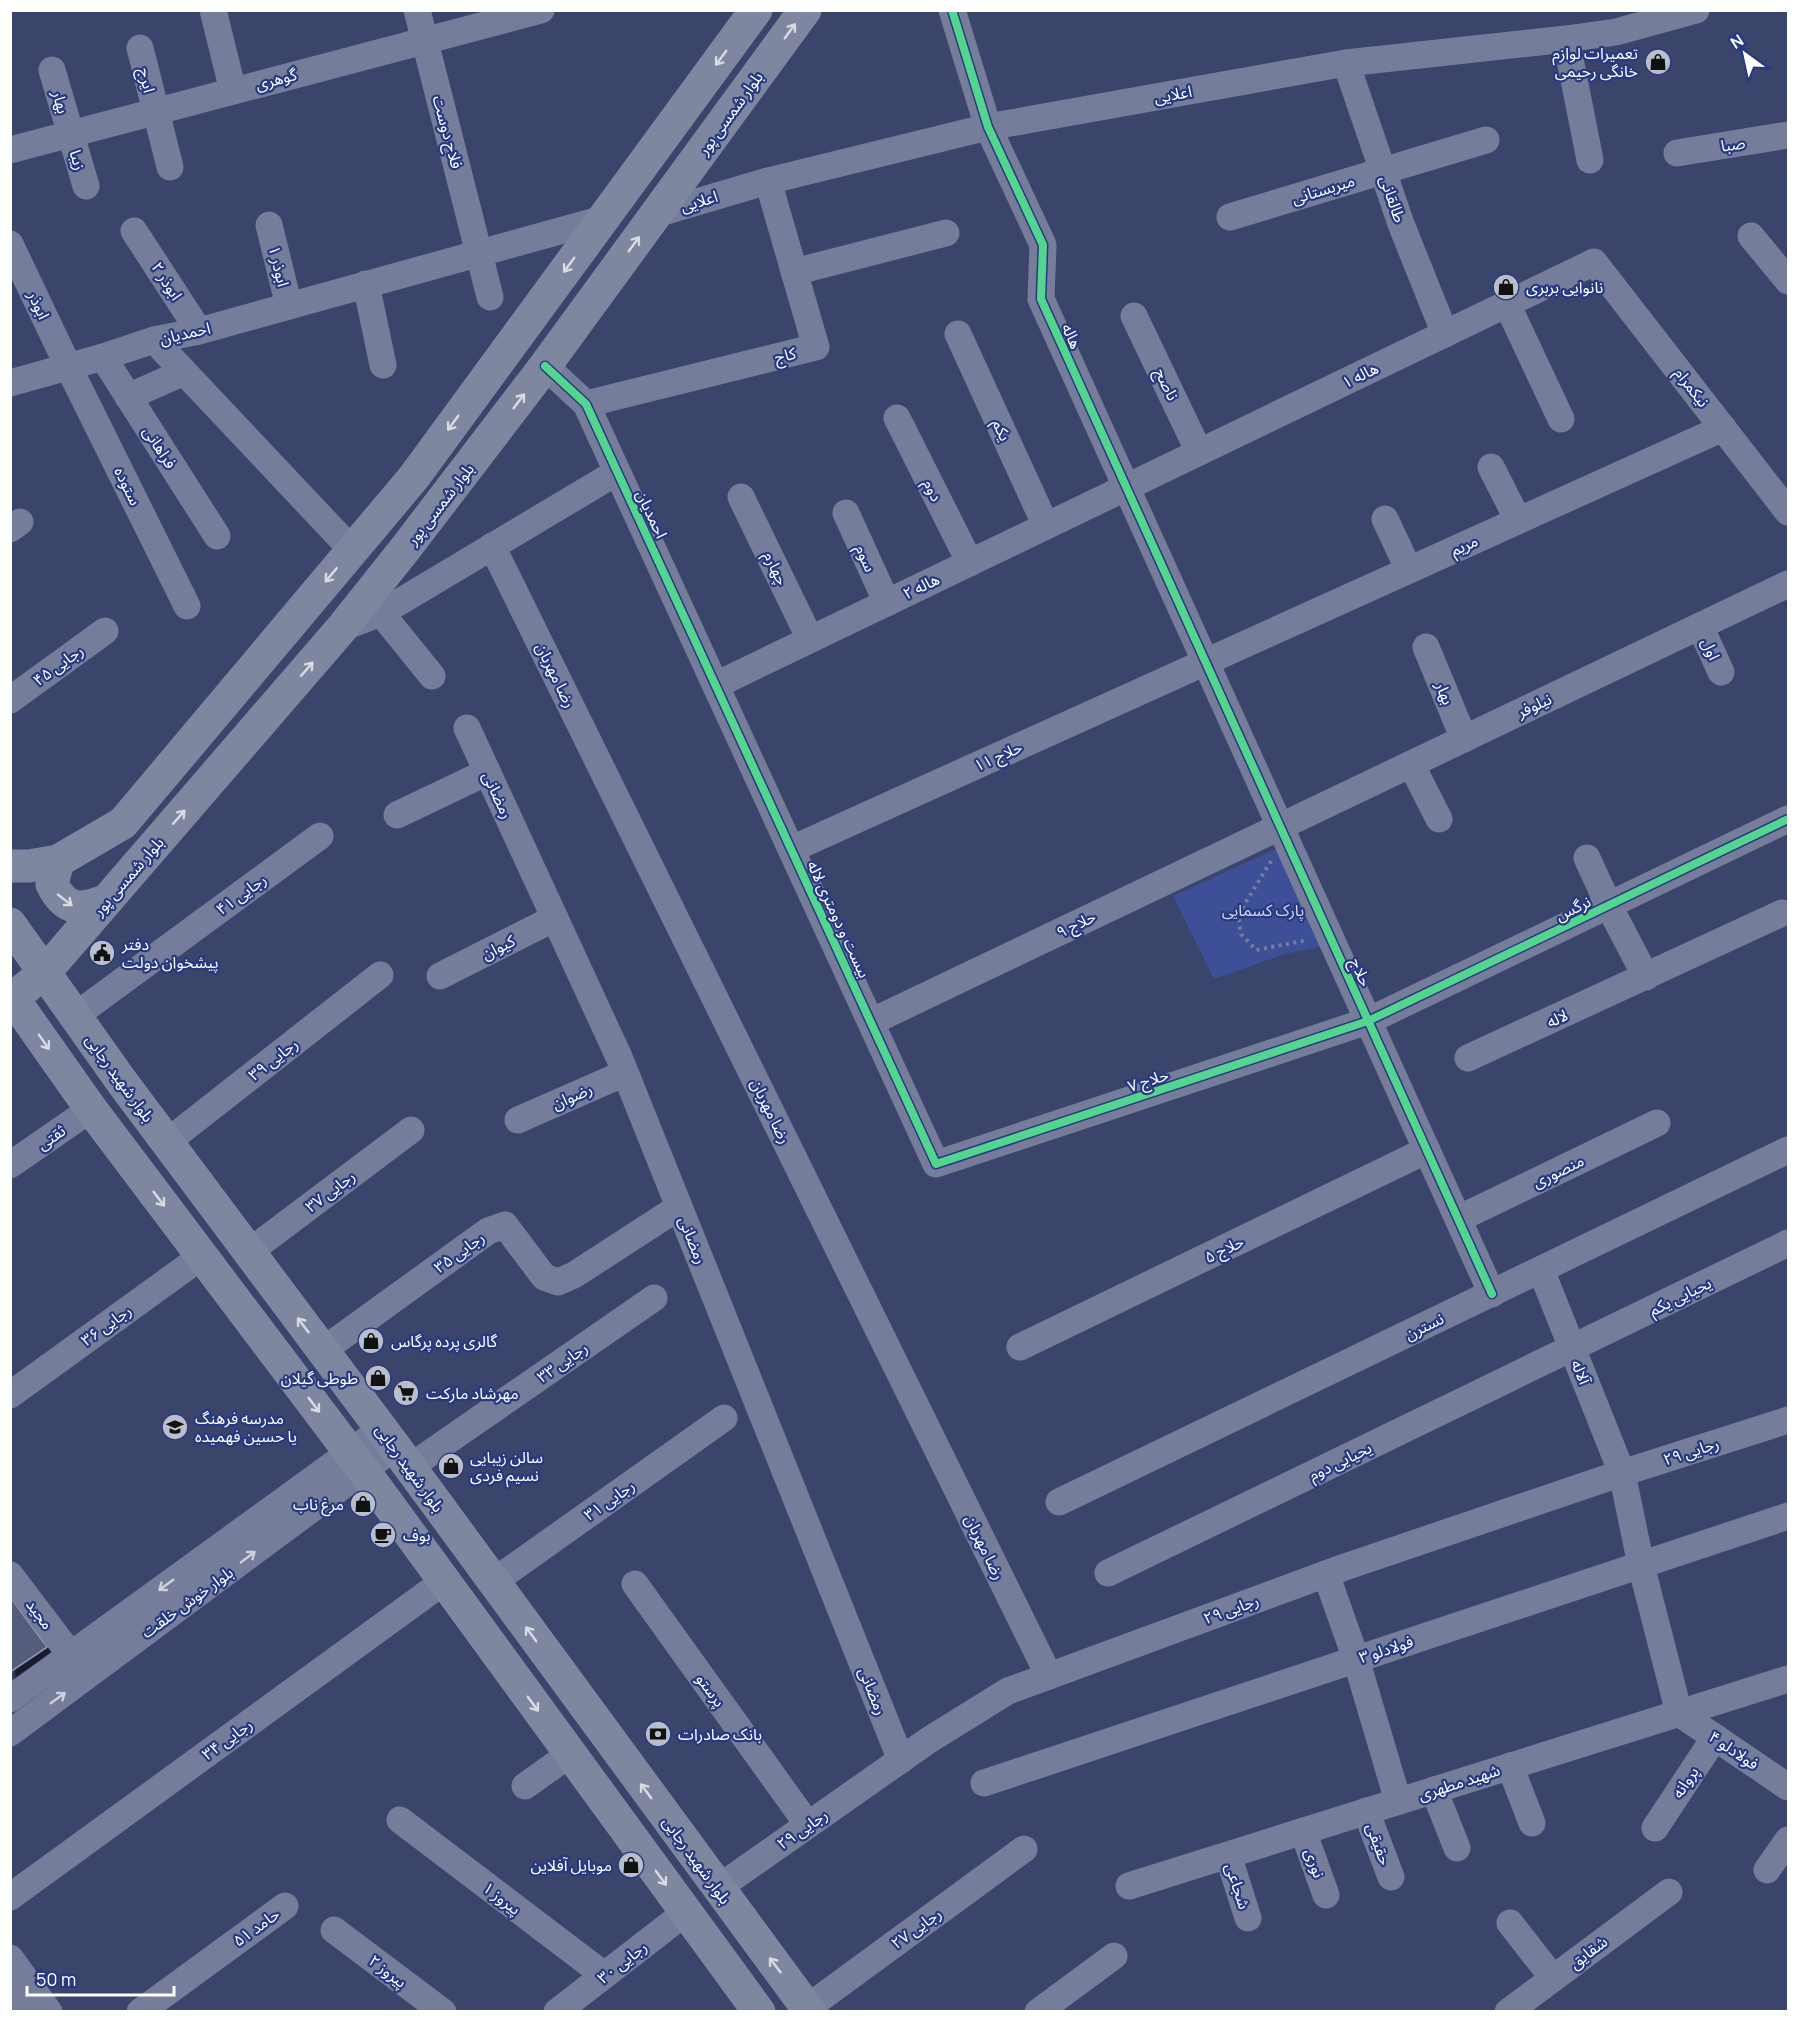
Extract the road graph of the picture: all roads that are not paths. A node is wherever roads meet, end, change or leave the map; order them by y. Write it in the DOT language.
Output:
graph roads {
  1 [pos="213,10"];
  2 [pos="417,10"];
  3 [pos="541,10"];
  4 [pos="756,10"];
  5 [pos="805,10"];
  6 [pos="952,10"];
  7 [pos="1696,10"];
  8 [pos="1613,21"];
  9 [pos="1566,39"];
  10 [pos="424,40"];
  11 [pos="140,48"];
  12 [pos="1346,63"];
  13 [pos="52,70"];
  14 [pos="233,90"];
  15 [pos="155,111"];
  16 [pos="988,127"];
  17 [pos="70,134"];
  18 [pos="1788,135"];
  19 [pos="1486,140"];
  20 [pos="10,150"];
  21 [pos="1677,153"];
  22 [pos="1590,160"];
  23 [pos="170,167"];
  24 [pos="1383,171"];
  25 [pos="768,181"];
  26 [pos="86,186"];
  27 [pos="656,214"];
  28 [pos="1230,217"];
  29 [pos="603,219"];
  30 [pos="269,225"];
  31 [pos="134,231"];
  32 [pos="946,233"];
  33 [pos="1751,236"];
  34 [pos="10,244"];
  35 [pos="480,253"];
  36 [pos="1594,262"];
  37 [pos="794,272"];
  38 [pos="1788,281"];
  39 [pos="366,285"];
  40 [pos="490,297"];
  41 [pos="1507,304"];
  42 [pos="289,306"];
  43 [pos="1134,316"];
  44 [pos="200,331"];
  45 [pos="958,334"];
  46 [pos="1445,334"];
  47 [pos="154,340"];
  48 [pos="103,357"];
  49 [pos="383,365"];
  50 [pos="68,366"];
  51 [pos="545,366"];
  52 [pos="184,372"];
  53 [pos="10,383"];
  54 [pos="128,397"];
  55 [pos="586,404"];
  56 [pos="897,418"];
  57 [pos="1561,419"];
  58 [pos="1723,428"];
  59 [pos="1199,452"];
  60 [pos="1491,467"];
  61 [pos="617,472"];
  62 [pos="1125,488"];
  63 [pos="741,497"];
  64 [pos="1788,512"];
  65 [pos="846,513"];
  66 [pos="1385,519"];
  67 [pos="1518,520"];
  68 [pos="1046,526"];
  69 [pos="217,536"];
  70 [pos="492,546"];
  71 [pos="352,550"];
  72 [pos="970,563"];
  73 [pos="1409,570"];
  74 [pos="1788,584"];
  75 [pos="887,603"];
  76 [pos="187,606"];
  77 [pos="381,614"];
  78 [pos="1700,626"];
  79 [pos="342,628"];
  80 [pos="105,631"];
  81 [pos="810,639"];
  82 [pos="1426,647"];
  83 [pos="1205,662"];
  84 [pos="1721,672"];
  85 [pos="432,676"];
  86 [pos="716,685"];
  87 [pos="10,700"];
  88 [pos="466,728"];
  89 [pos="1464,739"];
  90 [pos="1411,764"];
  91 [pos="487,772"];
  92 [pos="397,815"];
  93 [pos="1439,819"];
  94 [pos="1788,819"];
  95 [pos="1282,831"];
  96 [pos="320,836"];
  97 [pos="792,849"];
  98 [pos="1587,858"];
  99 [pos="58,861"];
  100 [pos="10,866"];
  101 [pos="107,900"];
  102 [pos="1609,906"];
  103 [pos="1782,913"];
  104 [pos="555,918"];
  105 [pos="10,924"];
  106 [pos="45,972"];
  107 [pos="380,975"];
  108 [pos="440,976"];
  109 [pos="1646,977"];
  110 [pos="11,997"];
  111 [pos="75,1016"];
  112 [pos="1368,1021"];
  113 [pos="871,1022"];
  114 [pos="1468,1058"];
  115 [pos="625,1073"];
  116 [pos="91,1108"];
  117 [pos="518,1120"];
  118 [pos="1658,1123"];
  119 [pos="411,1130"];
  120 [pos="166,1142"];
  121 [pos="1427,1150"];
  122 [pos="1788,1150"];
  123 [pos="936,1164"];
  124 [pos="10,1165"];
  125 [pos="679,1207"];
  126 [pos="1458,1219"];
  127 [pos="1788,1243"];
  128 [pos="249,1252"];
  129 [pos="202,1256"];
  130 [pos="1540,1270"];
  131 [pos="1492,1294"];
  132 [pos="654,1298"];
  133 [pos="1020,1347"];
  134 [pos="1572,1348"];
  135 [pos="322,1351"];
  136 [pos="10,1395"];
  137 [pos="724,1418"];
  138 [pos="1788,1420"];
  139 [pos="396,1448"];
  140 [pos="357,1462"];
  141 [pos="1622,1473"];
  142 [pos="1059,1502"];
  143 [pos="1788,1516"];
  144 [pos="1641,1565"];
  145 [pos="1108,1574"];
  146 [pos="1326,1574"];
  147 [pos="10,1575"];
  148 [pos="443,1582"];
  149 [pos="493,1582"];
  150 [pos="635,1584"];
  151 [pos="70,1654"];
  152 [pos="1356,1659"];
  153 [pos="1049,1676"];
  154 [pos="1788,1678"];
  155 [pos="10,1699"];
  156 [pos="1679,1713"];
  157 [pos="10,1733"];
  158 [pos="1715,1737"];
  159 [pos="570,1754"];
  160 [pos="901,1760"];
  161 [pos="1510,1766"];
  162 [pos="984,1783"];
  163 [pos="525,1786"];
  164 [pos="1788,1787"];
  165 [pos="1434,1790"];
  166 [pos="1398,1801"];
  167 [pos="1366,1811"];
  168 [pos="400,1820"];
  169 [pos="1532,1823"];
  170 [pos="808,1825"];
  171 [pos="1655,1827"];
  172 [pos="1303,1831"];
  173 [pos="1788,1840"];
  174 [pos="1457,1848"];
  175 [pos="1024,1849"];
  176 [pos="1228,1855"];
  177 [pos="1767,1870"];
  178 [pos="1391,1877"];
  179 [pos="1129,1886"];
  180 [pos="718,1888"];
  181 [pos="1669,1892"];
  182 [pos="1326,1895"];
  183 [pos="10,1897"];
  184 [pos="285,1906"];
  185 [pos="686,1912"];
  186 [pos="1248,1918"];
  187 [pos="1510,1923"];
  188 [pos="334,1930"];
  189 [pos="1114,1956"];
  190 [pos="10,1958"];
  191 [pos="604,1975"];
  192 [pos="1553,1978"];
  193 [pos="10,1992"];
  194 [pos="809,2010"];
  195 [pos="24,2012"];
  196 [pos="49,2012"];
  197 [pos="140,2012"];
  198 [pos="443,2012"];
  199 [pos="557,2012"];
  200 [pos="759,2012"];
  201 [pos="1038,2012"];
  202 [pos="1508,2012"];
  1 -- 14 [label="street"];
  2 -- 10 [label="street, فلاح دوست"];
  3 -- 10 [label="street, گوهری"];
  4 -- 29 [label="main road, one-way"];
  27 -- 5 [label="main road, بلوار شمسی پور, one-way"];
  6 -- 16 [label="street, هاله"];
  7 -- 8 [label="street, اعلایی"];
  8 -- 9 [label="street, اعلایی"];
  9 -- 12 [label="street, اعلایی"];
  9 -- 22 [label="street"];
  10 -- 14 [label="street, گوهری"];
  10 -- 35 [label="street, فلاح دوست"];
  11 -- 15 [label="street, ایرج"];
  12 -- 16 [label="street, اعلایی"];
  12 -- 24 [label="street, طالقانی"];
  13 -- 17 [label="street, بهار"];
  14 -- 15 [label="street, گوهری"];
  15 -- 17 [label="street, گوهری"];
  15 -- 23 [label="street"];
  16 -- 25 [label="street, اعلایی"];
  16 -- 62 [label="street, هاله"];
  17 -- 20 [label="street, گوهری"];
  17 -- 26 [label="street, زیبا"];
  18 -- 21 [label="street, صبا"];
  19 -- 24 [label="street, میربستانی"];
  24 -- 28 [label="street, میربستانی"];
  24 -- 46 [label="street, طالقانی"];
  25 -- 27 [label="street, اعلایی"];
  25 -- 37 [label="street, کاج"];
  51 -- 27 [label="main road, بلوار شمسی پور, one-way"];
  29 -- 35 [label="street, احمدیان"];
  29 -- 71 [label="main road, one-way"];
  30 -- 42 [label="street, ابوذر ۱"];
  31 -- 44 [label="street, ابوذر ۲"];
  32 -- 37 [label="street"];
  33 -- 38 [label="street"];
  34 -- 50 [label="street, ابوذر"];
  35 -- 39 [label="street, احمدیان"];
  35 -- 40 [label="street, فلاح دوست"];
  36 -- 41 [label="street, هاله ۱"];
  36 -- 58 [label="street, نیکمرام"];
  37 -- 55 [label="street, کاج"];
  39 -- 42 [label="street, احمدیان"];
  39 -- 49 [label="street"];
  41 -- 46 [label="street, هاله ۱"];
  41 -- 57 [label="street"];
  42 -- 44 [label="street, احمدیان"];
  43 -- 59 [label="street, ناصح"];
  44 -- 47 [label="street, احمدیان"];
  45 -- 68 [label="street, یکم"];
  46 -- 59 [label="street, هاله ۱"];
  47 -- 48 [label="street, احمدیان"];
  47 -- 52 [label="street"];
  48 -- 50 [label="street, احمدیان"];
  48 -- 54 [label="street, فراهانی"];
  50 -- 53 [label="street, احمدیان"];
  50 -- 76 [label="street, ستوده"];
  51 -- 55 [label="street, احمدیان"];
  79 -- 51 [label="main road, بلوار شمسی پور, one-way"];
  52 -- 54 [label="street"];
  52 -- 71 [label="street"];
  54 -- 69 [label="street, فراهانی"];
  55 -- 61 [label="street, احمدیان"];
  56 -- 72 [label="street, دوم"];
  58 -- 64 [label="street, نیکمرام"];
  58 -- 67 [label="street, مریم"];
  59 -- 62 [label="street, هاله ۱"];
  60 -- 67 [label="street"];
  61 -- 70 [label="street"];
  61 -- 86 [label="street, احمدیان"];
  62 -- 68 [label="street, هاله ۲"];
  62 -- 83 [label="street, هاله"];
  63 -- 81 [label="street, چهارم"];
  65 -- 75 [label="street, سوم"];
  66 -- 73 [label="street"];
  67 -- 73 [label="street, مریم"];
  68 -- 72 [label="street, هاله ۲"];
  70 -- 77 [label="street"];
  70 -- 153 [label="street, رضا مهربان"];
  71 -- 99 [label="main road, one-way"];
  72 -- 75 [label="street, هاله ۲"];
  73 -- 83 [label="street, مریم"];
  74 -- 78 [label="street, نیلوفر"];
  75 -- 81 [label="street, هاله ۲"];
  77 -- 79 [label="street"];
  77 -- 85 [label="street"];
  78 -- 84 [label="street, اول"];
  78 -- 89 [label="street, نیلوفر"];
  101 -- 79 [label="main road, بلوار شمسی پور, one-way"];
  80 -- 87 [label="street, رجایی ۴۵"];
  81 -- 86 [label="street, هاله ۲"];
  82 -- 89 [label="street, بهار"];
  83 -- 95 [label="street, حلاج"];
  83 -- 97 [label="street, حلاج ۱۱"];
  86 -- 97 [label="street, بیست و دومتری لاله"];
  88 -- 91 [label="street, رمضانی"];
  89 -- 90 [label="street, نیلوفر"];
  90 -- 93 [label="street"];
  90 -- 95 [label="street, نیلوفر"];
  91 -- 92 [label="street"];
  91 -- 104 [label="street, رمضانی"];
  94 -- 102 [label="street, نرگس"];
  95 -- 112 [label="street, حلاج"];
  95 -- 113 [label="street, حلاج ۹"];
  96 -- 111 [label="street, رجایی ۴۱"];
  97 -- 113 [label="street, بیست و دومتری لاله"];
  98 -- 102 [label="street"];
  99 -- 100 [label="main road"];
  99 -- 101 [label="main road, one-way"];
  101 -- 106 [label="main road, بلوار شمسی پور"];
  102 -- 109 [label="street"];
  102 -- 112 [label="street, نرگس"];
  103 -- 109 [label="street, لاله"];
  104 -- 108 [label="street, کیوان"];
  104 -- 115 [label="street, رمضانی"];
  105 -- 106 [label="main road, بلوار شهید رجایی"];
  106 -- 110 [label="main road, بلوار شمسی پور"];
  106 -- 111 [label="main road, بلوار شهید رجایی"];
  107 -- 120 [label="street, رجایی ۳۹"];
  109 -- 114 [label="street, لاله"];
  110 -- 116 [label="main road, one-way"];
  111 -- 120 [label="main road, بلوار شهید رجایی"];
  112 -- 121 [label="street, حلاج"];
  112 -- 123 [label="street, حلاج ۷"];
  113 -- 123 [label="street, بیست و دومتری لاله"];
  115 -- 117 [label="street, رضوان"];
  115 -- 125 [label="street, رمضانی"];
  116 -- 124 [label="street, ثقتی"];
  116 -- 129 [label="main road, one-way"];
  118 -- 126 [label="street, منصوری"];
  119 -- 128 [label="street, رجایی ۳۷"];
  120 -- 128 [label="main road, بلوار شهید رجایی"];
  121 -- 126 [label="street, حلاج"];
  121 -- 133 [label="street, حلاج ۵"];
  122 -- 130 [label="street, نسترن"];
  125 -- 135 [label="street, رجایی ۳۵"];
  125 -- 160 [label="street, رمضانی"];
  126 -- 131 [label="street, حلاج"];
  127 -- 134 [label="street, یحیایی یکم"];
  135 -- 128 [label="main road, بلوار شهید رجایی, one-way"];
  129 -- 136 [label="street, رجایی ۳۶"];
  129 -- 140 [label="main road, one-way"];
  130 -- 131 [label="street, نسترن"];
  130 -- 134 [label="street, آلاله"];
  131 -- 142 [label="street, نسترن"];
  132 -- 139 [label="street, رجایی ۳۳"];
  134 -- 141 [label="street, آلاله"];
  134 -- 145 [label="street, یحیایی دوم"];
  135 -- 139 [label="main road, بلوار شهید رجایی"];
  137 -- 149 [label="street, رجایی ۳۱"];
  138 -- 141 [label="street, رجایی ۲۹"];
  139 -- 140 [label="street, رجایی ۳۳"];
  139 -- 149 [label="main road, بلوار شهید رجایی"];
  140 -- 148 [label="main road"];
  140 -- 151 [label="street, بلوار خوش خلقت, one-way"];
  157 -- 140 [label="street, بلوار خوش خلقت, one-way"];
  141 -- 144 [label="street, آلاله"];
  141 -- 146 [label="street, رجایی ۲۹"];
  143 -- 144 [label="street, فولادلو ۳"];
  144 -- 152 [label="street, فولادلو ۳"];
  144 -- 156 [label="street, آلاله"];
  146 -- 152 [label="street"];
  146 -- 153 [label="street, رجایی ۲۹"];
  147 -- 151 [label="street, مجید"];
  148 -- 159 [label="main road, one-way"];
  148 -- 183 [label="street, رجایی ۳۴"];
  180 -- 149 [label="main road, بلوار شهید رجایی, one-way"];
  150 -- 170 [label="street, پرستو"];
  151 -- 155 [label="street, بلوار خوش خلقت"];
  152 -- 162 [label="street, فولادلو ۳"];
  152 -- 166 [label="street"];
  153 -- 160 [label="street, رجایی ۲۹"];
  154 -- 156 [label="street, شهید مطهری"];
  156 -- 158 [label="street, فولادلو ۴"];
  156 -- 161 [label="street, شهید مطهری"];
  158 -- 164 [label="street, فولادلو ۴"];
  158 -- 171 [label="street, پروانه"];
  159 -- 163 [label="street"];
  159 -- 185 [label="main road, one-way"];
  160 -- 170 [label="street, رجایی ۲۹"];
  161 -- 165 [label="street, شهید مطهری"];
  161 -- 169 [label="street"];
  165 -- 166 [label="street, شهید مطهری"];
  165 -- 174 [label="street"];
  166 -- 167 [label="street, شهید مطهری"];
  167 -- 172 [label="street, شهید مطهری"];
  167 -- 178 [label="street, حقیقی"];
  168 -- 191 [label="street, پیروز ۱"];
  170 -- 180 [label="street, رجایی ۲۹"];
  172 -- 176 [label="street, شهید مطهری"];
  172 -- 182 [label="street, نوری"];
  173 -- 177 [label="street"];
  175 -- 194 [label="street, رجایی ۲۷"];
  176 -- 179 [label="street, شهید مطهری"];
  176 -- 186 [label="street, شجاعی"];
  194 -- 180 [label="main road, بلوار شهید رجایی, one-way"];
  181 -- 192 [label="street, شقایق"];
  184 -- 197 [label="street, حامد ۵۱"];
  185 -- 191 [label="street, رجایی ۳۰"];
  185 -- 200 [label="main road"];
  187 -- 192 [label="street"];
  188 -- 198 [label="street, پیروز ۲"];
  189 -- 201 [label="street"];
  190 -- 196 [label="street"];
  191 -- 199 [label="street, رجایی ۳۰"];
  192 -- 202 [label="street, شقایق"];
  193 -- 195 [label="street"];
}
